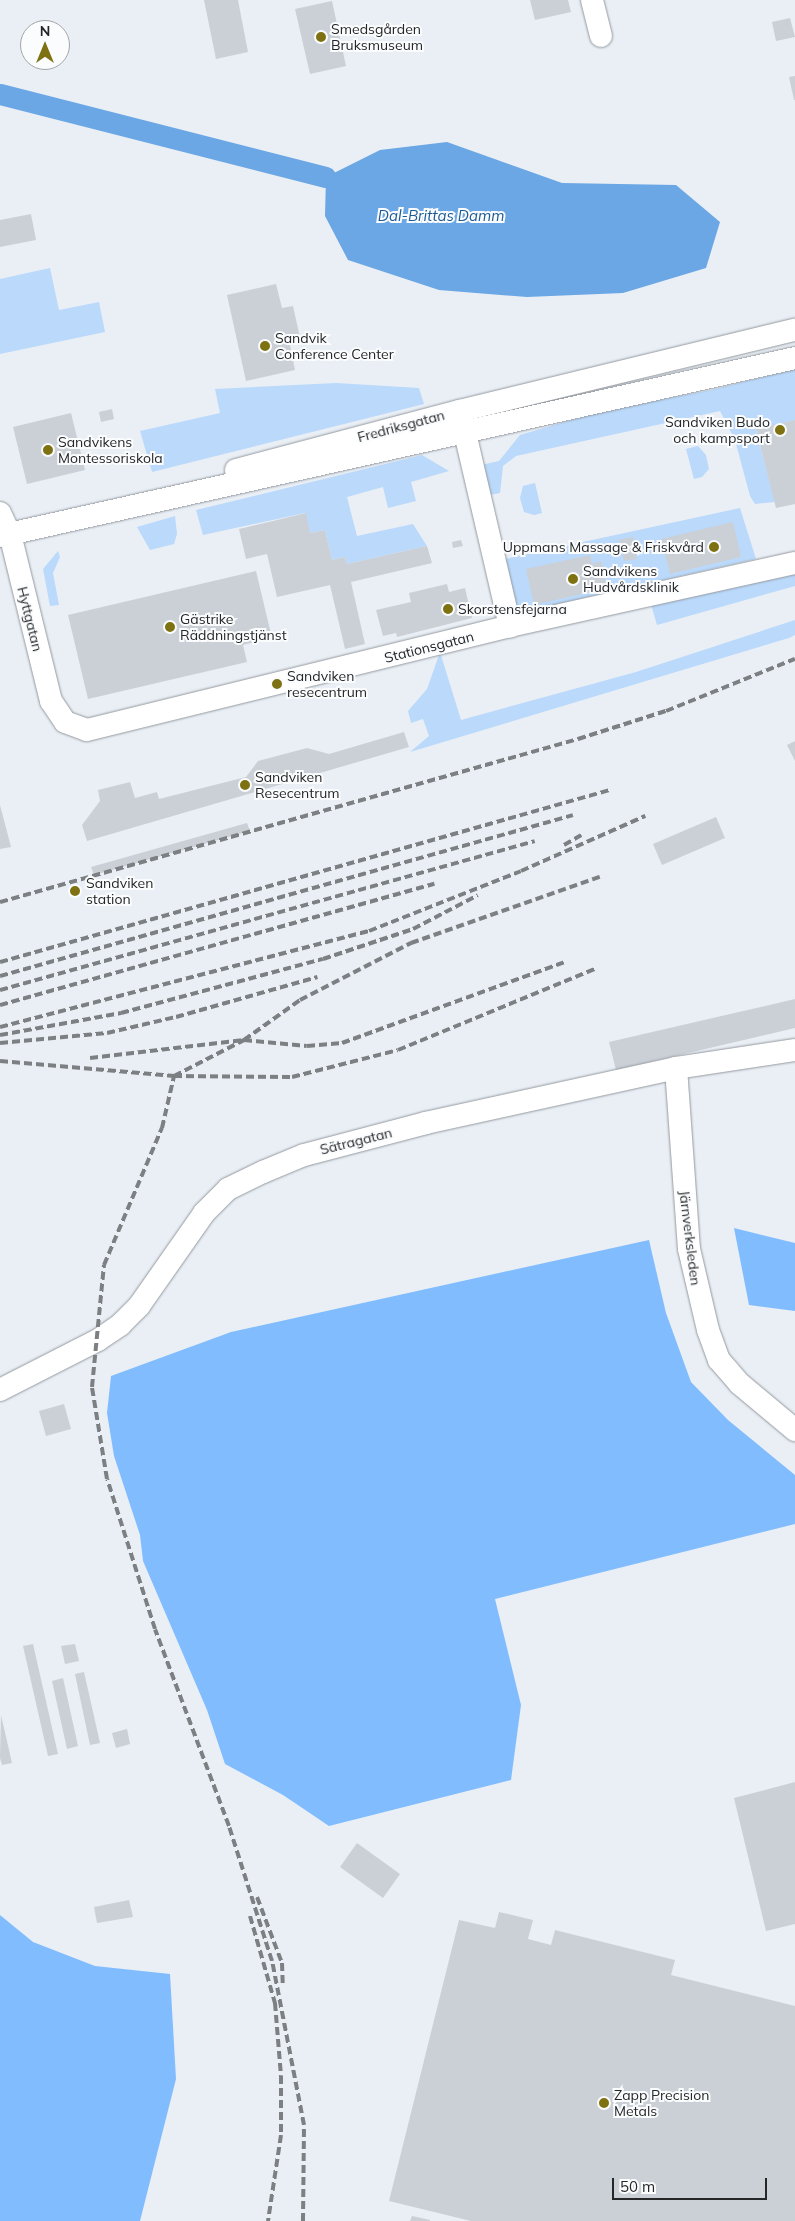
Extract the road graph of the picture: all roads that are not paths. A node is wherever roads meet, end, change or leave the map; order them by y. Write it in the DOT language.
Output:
graph roads {
  1 [pos="592,0"];
  2 [pos="602,36"];
  3 [pos="795,330"];
  4 [pos="795,358"];
  5 [pos="459,410"];
  6 [pos="465,435"];
  7 [pos="0,513"];
  8 [pos="5,535"];
  9 [pos="795,563"];
  10 [pos="510,626"];
  11 [pos="65,722"];
  12 [pos="795,1050"];
  13 [pos="676,1068"];
  14 [pos="0,1390"];
  15 [pos="795,1430"];
  1 -- 2 [label="street"];
  3 -- 5 [label="street, Fredriksgatan"];
  4 -- 6 [label="street, Fredriksgatan"];
  5 -- 6 [label="street"];
  5 -- 8 [label="street, Fredriksgatan"];
  6 -- 8 [label="street, Fredriksgatan"];
  6 -- 10 [label="street"];
  7 -- 8 [label="street, Hyttgatan"];
  8 -- 11 [label="street, Hyttgatan"];
  9 -- 10 [label="street, Stationsgatan"];
  10 -- 11 [label="street, Stationsgatan"];
  12 -- 13 [label="street, Sätragatan"];
  13 -- 14 [label="street, Sätragatan"];
  13 -- 15 [label="street, Järnverksleden"];
}
